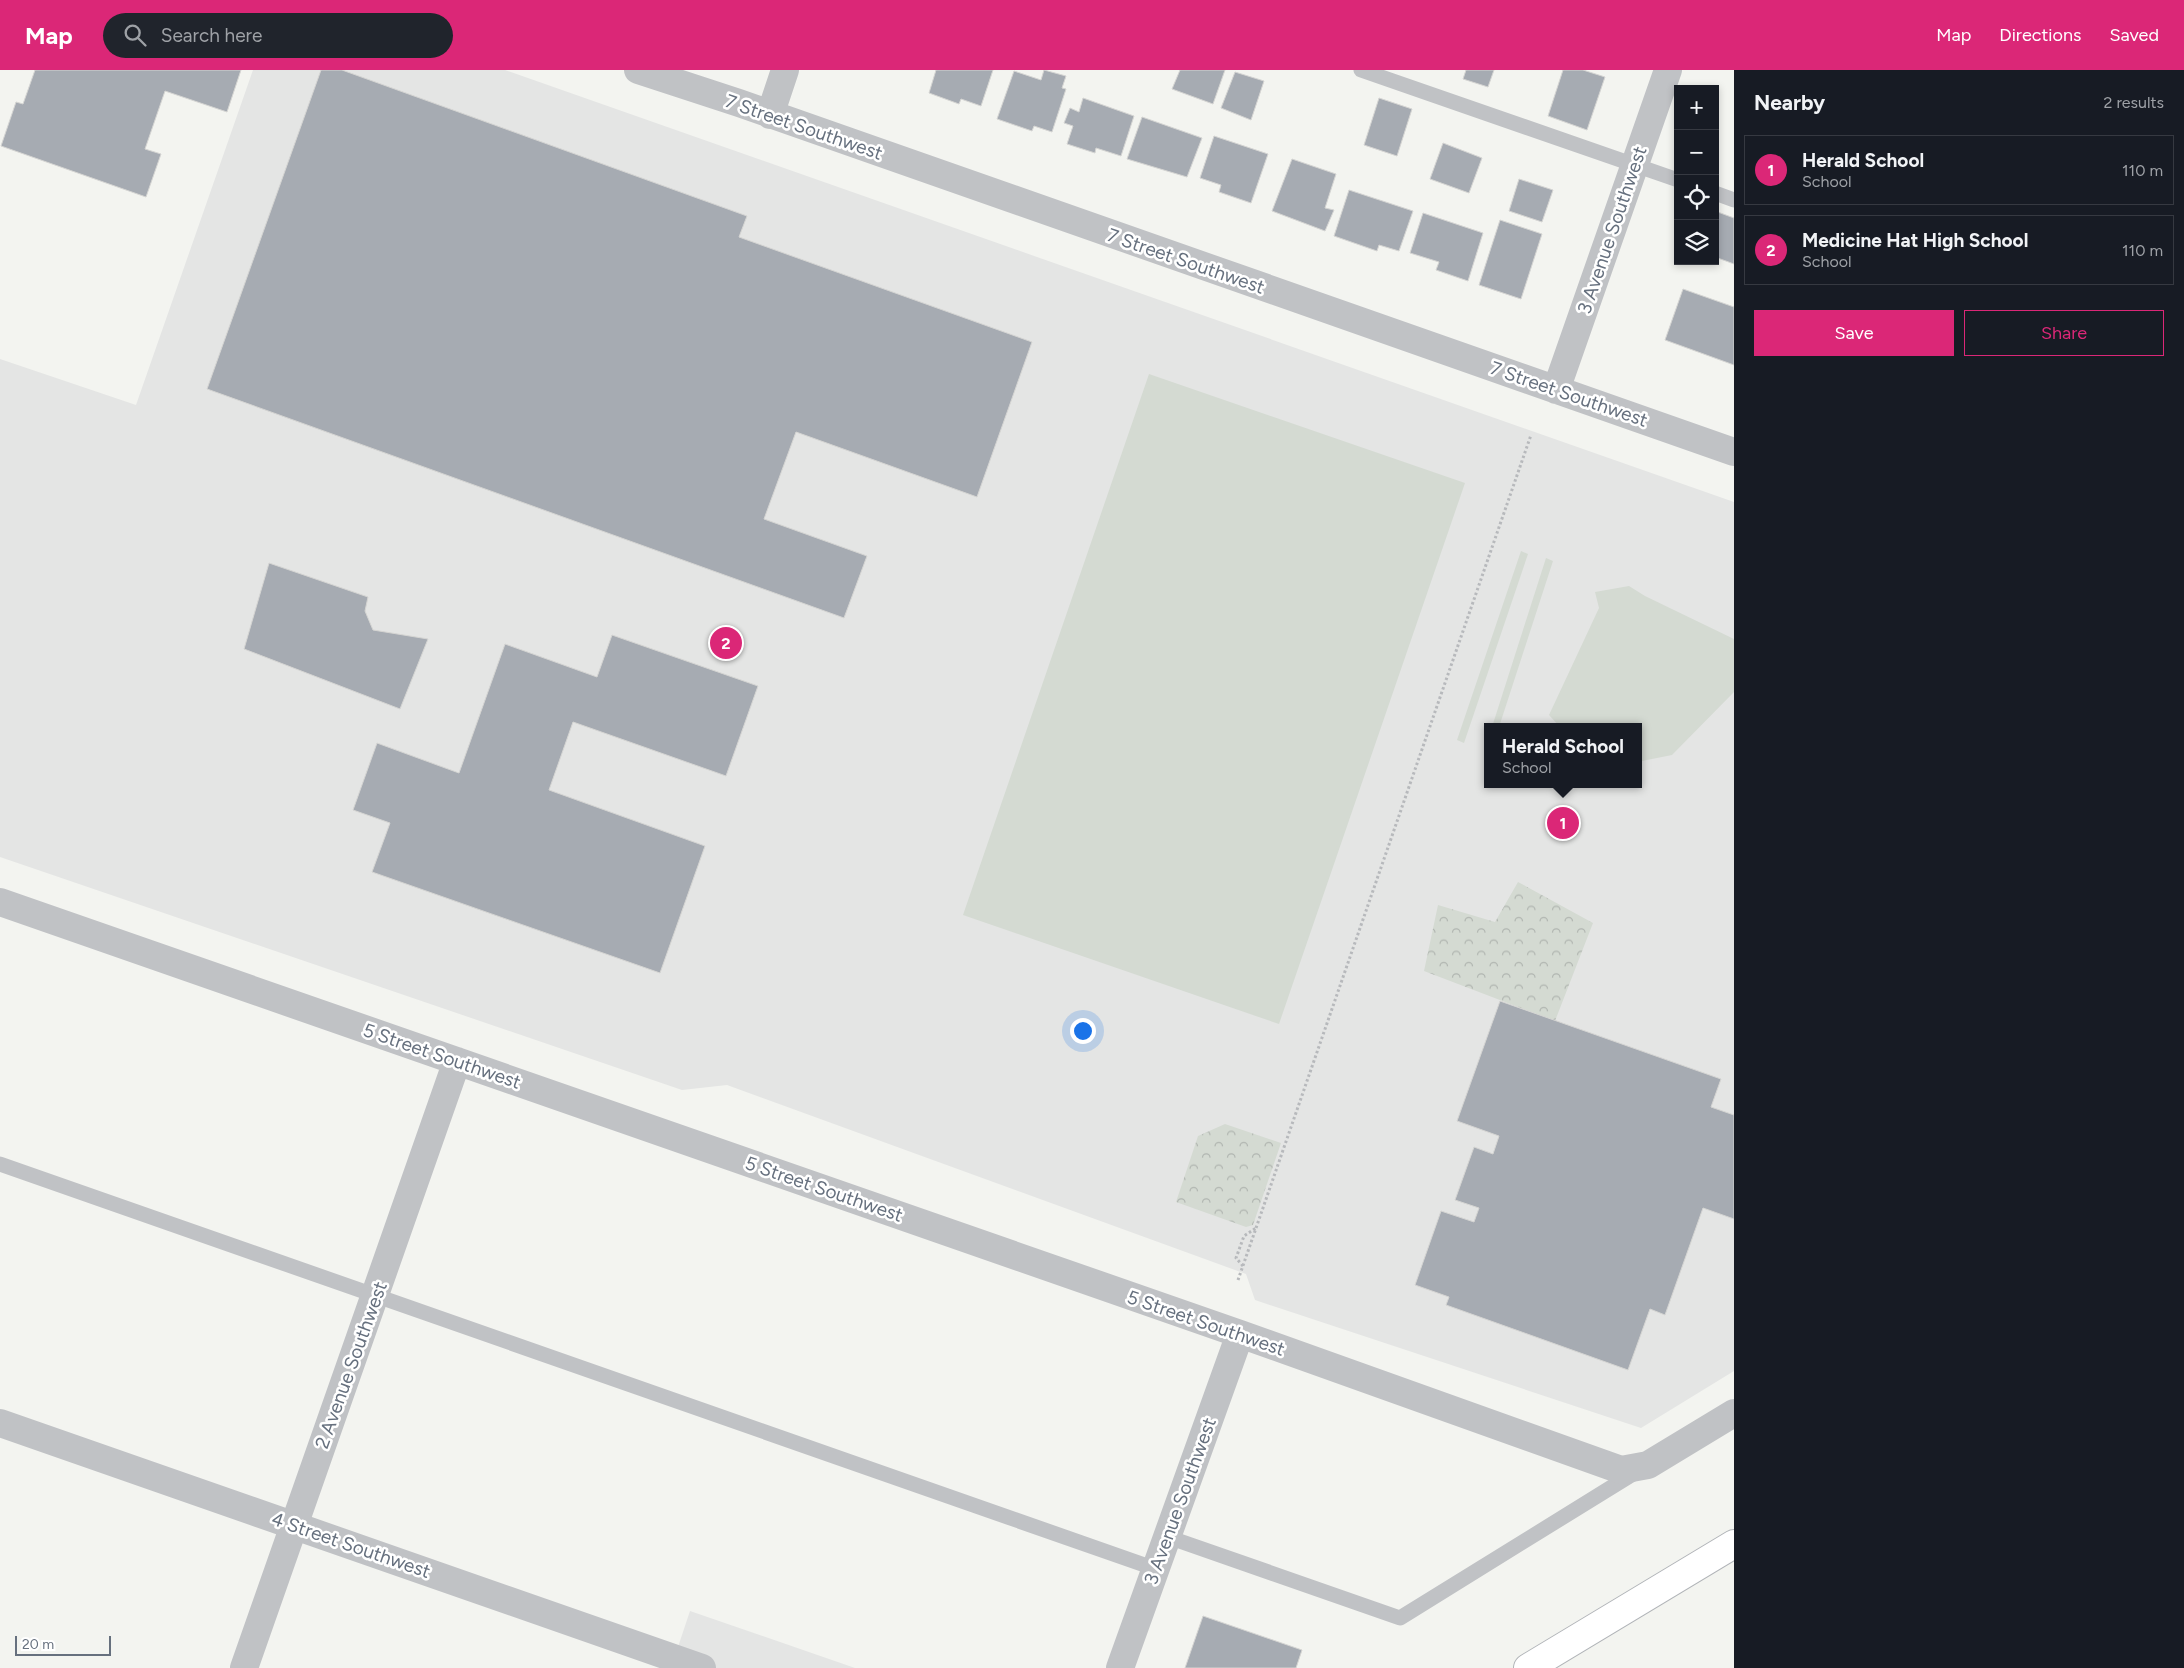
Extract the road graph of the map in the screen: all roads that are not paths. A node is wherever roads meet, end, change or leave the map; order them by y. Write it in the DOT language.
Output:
graph roads {
  1 [pos="638,70"];
  2 [pos="785,70"];
  3 [pos="1361,70"];
  4 [pos="1668,70"];
  5 [pos="770,114"];
  6 [pos="1635,165"];
  7 [pos="1674,179"];
  8 [pos="1719,194"];
  9 [pos="1734,200"];
  10 [pos="1556,390"];
  11 [pos="1734,452"];
  12 [pos="0,902"];
  13 [pos="457,1061"];
  14 [pos="0,1164"];
  15 [pos="376,1297"];
  16 [pos="1240,1334"];
  17 [pos="1734,1413"];
  18 [pos="0,1423"];
  19 [pos="1648,1465"];
  20 [pos="294,1525"];
  21 [pos="1168,1537"];
  22 [pos="1734,1544"];
  23 [pos="1156,1569"];
  24 [pos="244,1668"];
  25 [pos="702,1668"];
  26 [pos="1120,1668"];
  27 [pos="1528,1668"];
  1 -- 5 [label="street, 7 Street Southwest"];
  2 -- 5 [label="street"];
  3 -- 6 [label="lane"];
  4 -- 6 [label="street, 3 Avenue Southwest"];
  5 -- 10 [label="street, 7 Street Southwest"];
  6 -- 7 [label="lane"];
  6 -- 10 [label="street, 3 Avenue Southwest"];
  8 -- 9 [label="lane"];
  10 -- 11 [label="street, 7 Street Southwest"];
  12 -- 13 [label="street, 5 Street Southwest"];
  13 -- 15 [label="street, 2 Avenue Southwest"];
  13 -- 16 [label="street, 5 Street Southwest"];
  14 -- 15 [label="lane"];
  15 -- 20 [label="street, 2 Avenue Southwest"];
  15 -- 23 [label="lane"];
  16 -- 19 [label="street, 5 Street Southwest"];
  16 -- 21 [label="street, 3 Avenue Southwest"];
  17 -- 19 [label="street"];
  18 -- 20 [label="street, 4 Street Southwest"];
  19 -- 21 [label="lane"];
  20 -- 24 [label="street, 2 Avenue Southwest"];
  20 -- 25 [label="street, 4 Street Southwest"];
  21 -- 23 [label="street, 3 Avenue Southwest"];
  22 -- 27 [label="main road"];
  23 -- 26 [label="street, 3 Avenue Southwest"];
}
